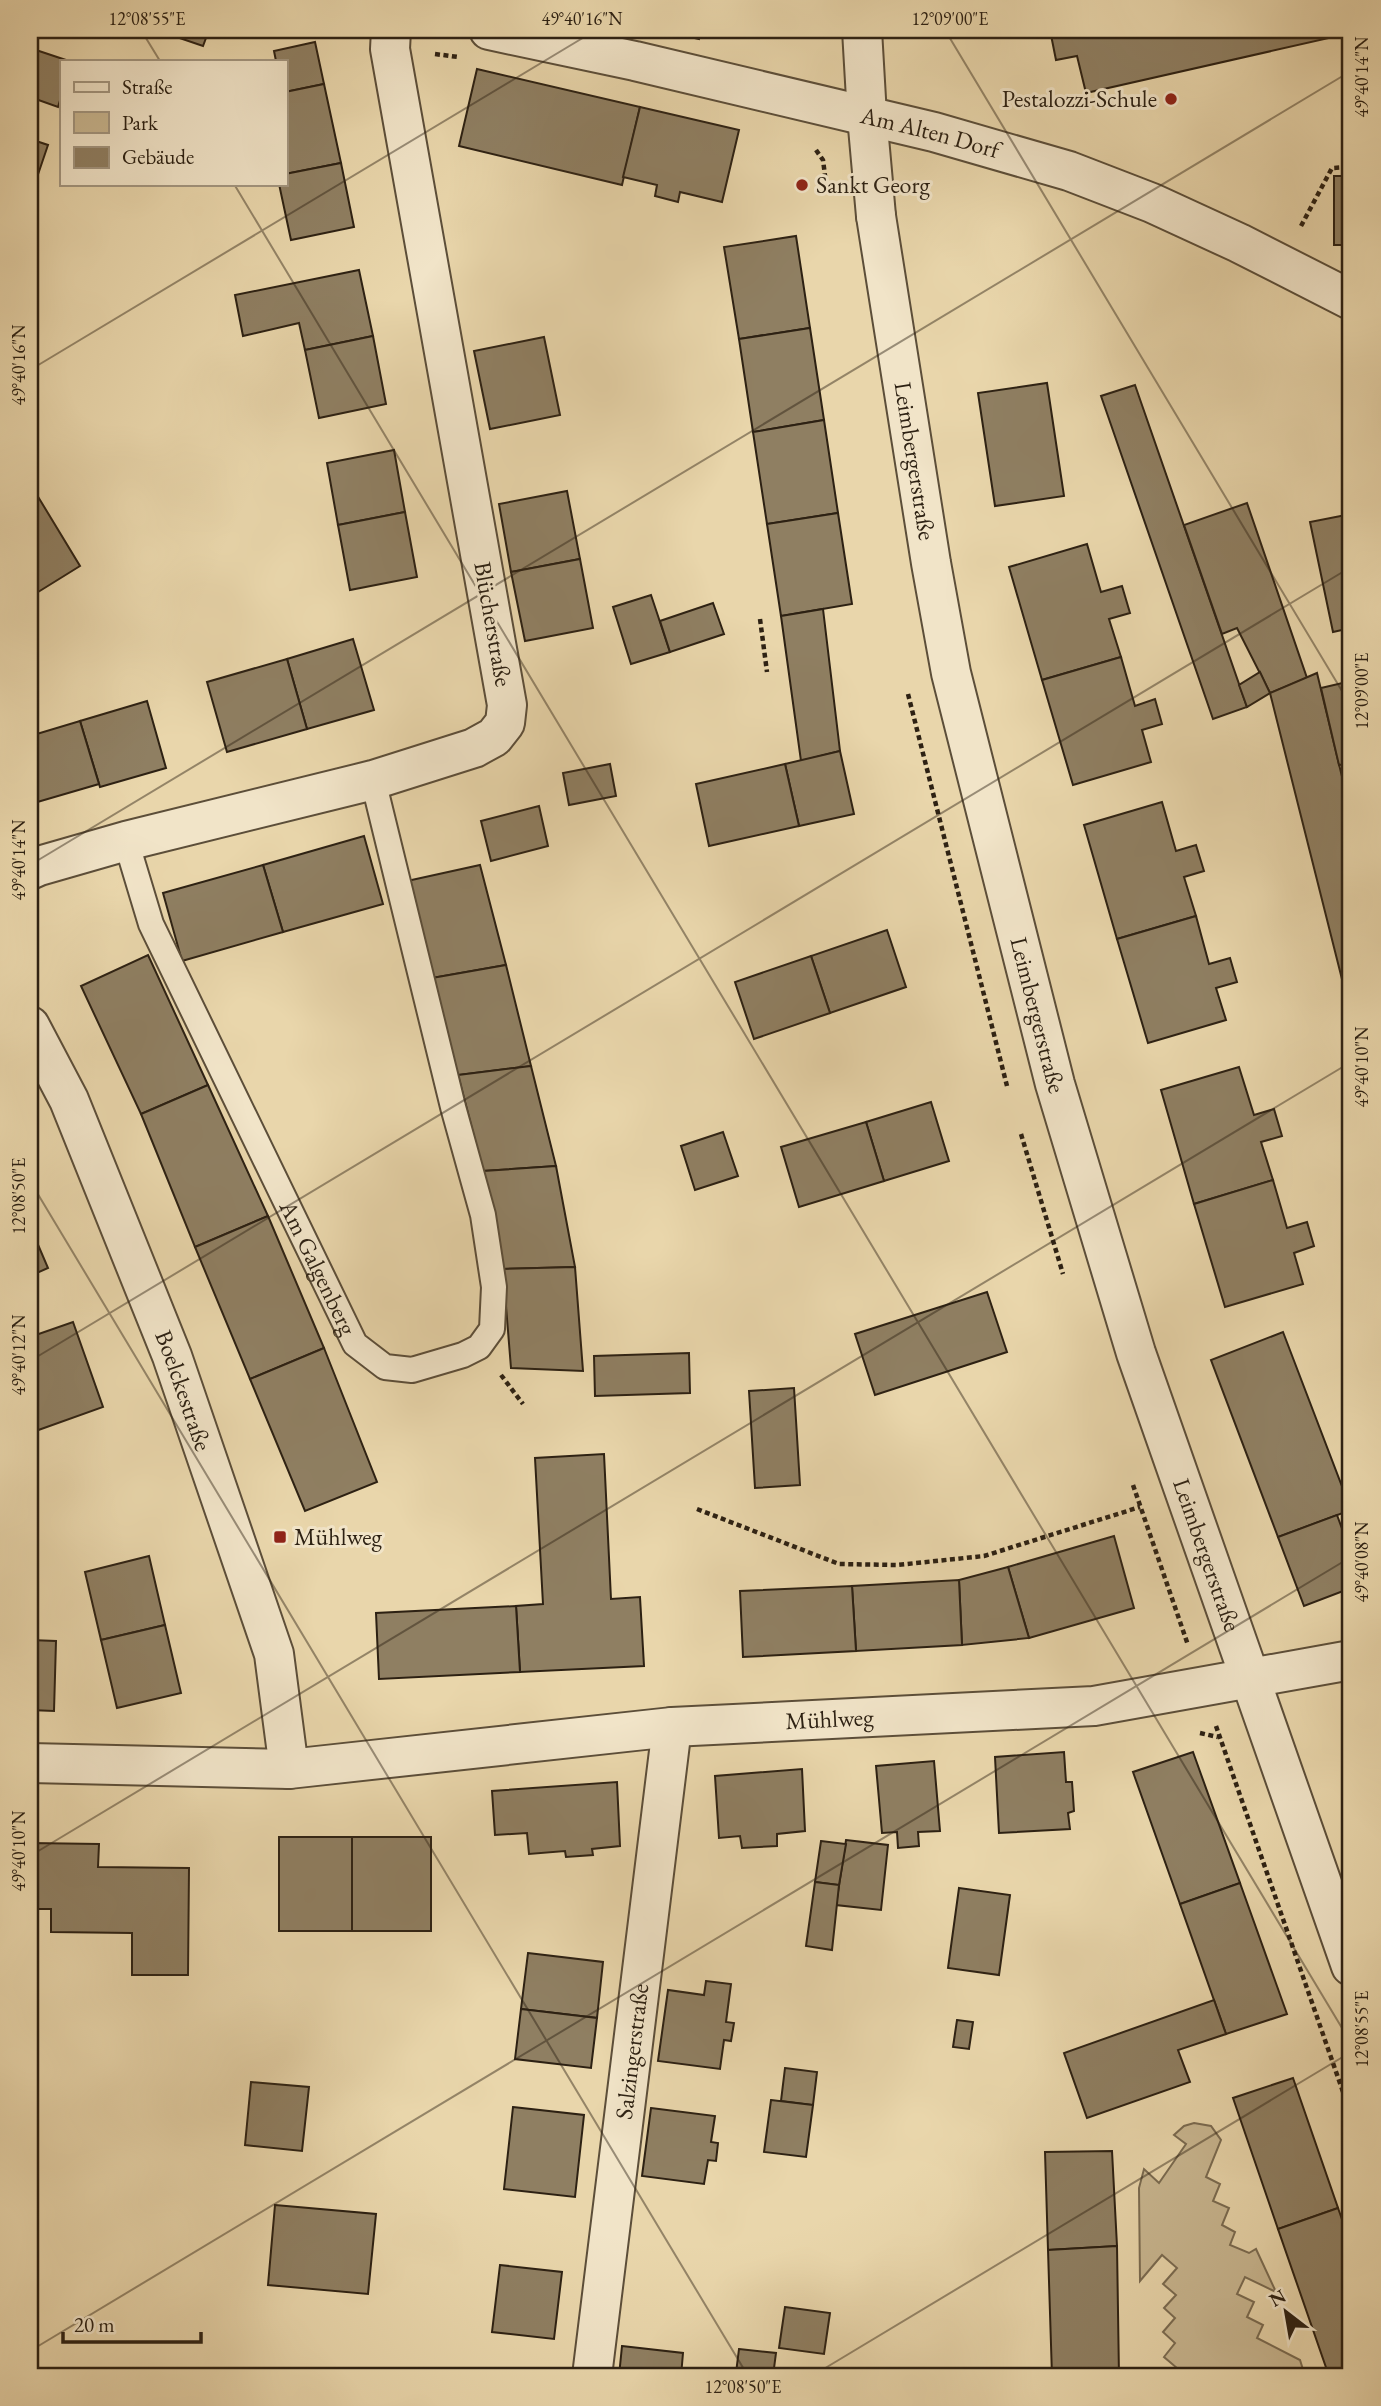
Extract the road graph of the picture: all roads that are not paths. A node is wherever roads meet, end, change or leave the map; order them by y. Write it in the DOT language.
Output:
graph roads {
  1 [pos="391,30"];
  2 [pos="489,30"];
  3 [pos="862,30"];
  4 [pos="867,116"];
  5 [pos="1351,300"];
  6 [pos="373,780"];
  7 [pos="126,841"];
  8 [pos="30,870"];
  9 [pos="30,1026"];
  10 [pos="1351,1660"];
  11 [pos="1251,1678"];
  12 [pos="672,1727"];
  13 [pos="30,1763"];
  14 [pos="289,1769"];
  15 [pos="1351,1966"];
  16 [pos="592,2376"];
  1 -- 6 [label="street, Blücherstraße"];
  2 -- 4 [label="street, Am Alten Dorf"];
  3 -- 4 [label="street, Leimbergerstraße"];
  4 -- 5 [label="street, Am Alten Dorf"];
  4 -- 11 [label="street, Leimbergerstraße"];
  6 -- 7 [label="street, Blücherstraße"];
  6 -- 7 [label="lane, Am Galgenberg"];
  7 -- 8 [label="street, Blücherstraße"];
  9 -- 14 [label="street, Boelckestraße"];
  10 -- 11 [label="street, Mühlweg"];
  11 -- 12 [label="street, Mühlweg"];
  11 -- 15 [label="street, Leimbergerstraße"];
  12 -- 14 [label="street, Mühlweg"];
  12 -- 16 [label="street, Salzingerstraße"];
  13 -- 14 [label="street, Mühlweg"];
}
